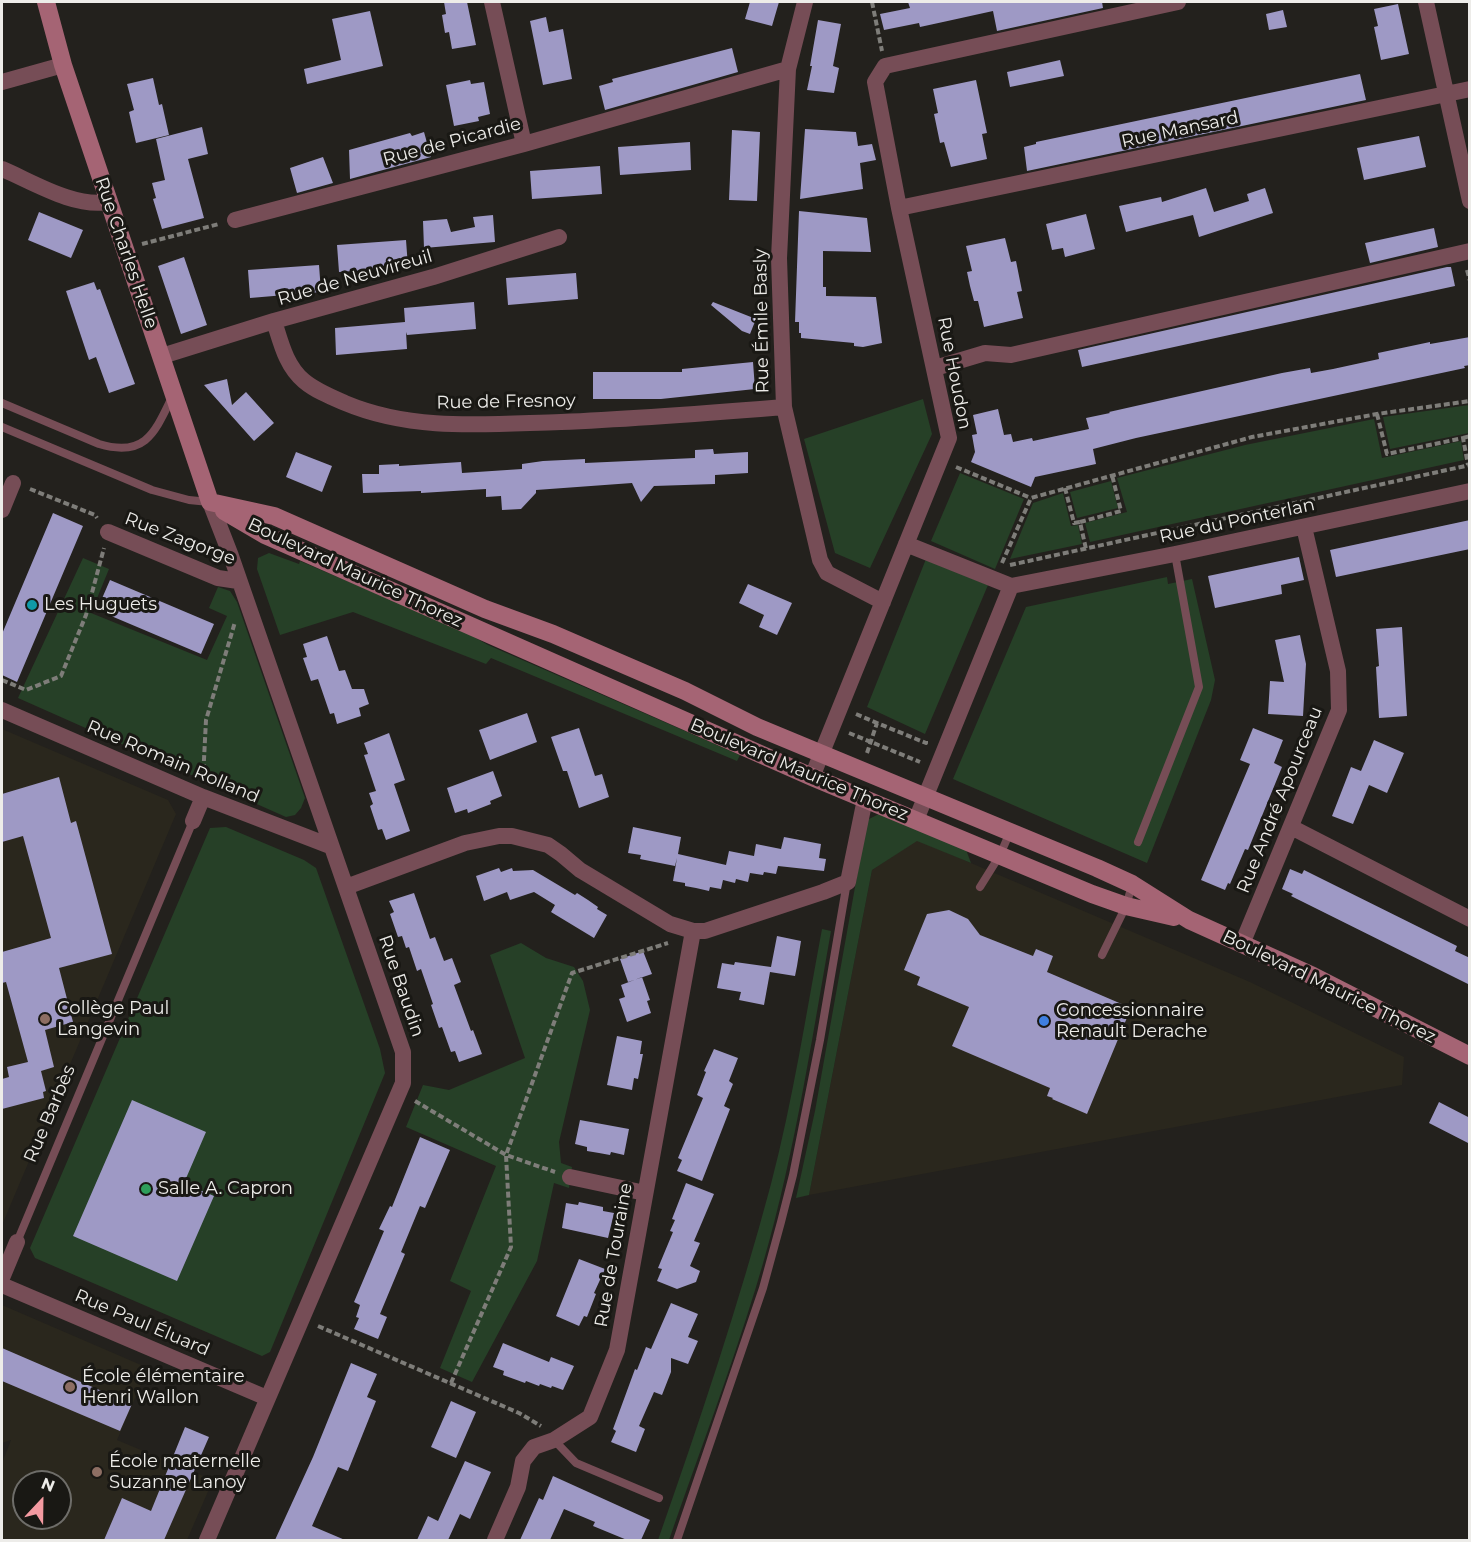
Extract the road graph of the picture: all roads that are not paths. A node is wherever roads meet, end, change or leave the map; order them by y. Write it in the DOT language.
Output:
graph roads {
  1 [pos="46,2"];
  2 [pos="494,2"];
  3 [pos="805,2"];
  4 [pos="1178,2"];
  5 [pos="1426,2"];
  6 [pos="63,65"];
  7 [pos="788,69"];
  8 [pos="2,82"];
  9 [pos="1470,89"];
  10 [pos="1445,94"];
  11 [pos="524,144"];
  12 [pos="2,169"];
  13 [pos="1470,201"];
  14 [pos="108,202"];
  15 [pos="899,208"];
  16 [pos="235,220"];
  17 [pos="559,237"];
  18 [pos="1470,251"];
  19 [pos="274,321"];
  20 [pos="162,356"];
  21 [pos="935,368"];
  22 [pos="174,392"];
  23 [pos="2,403"];
  24 [pos="784,407"];
  25 [pos="2,427"];
  26 [pos="13,483"];
  27 [pos="1470,491"];
  28 [pos="210,502"];
  29 [pos="2,510"];
  30 [pos="1304,527"];
  31 [pos="108,532"];
  32 [pos="906,544"];
  33 [pos="1175,554"];
  34 [pos="238,581"];
  35 [pos="1011,586"];
  36 [pos="883,602"];
  37 [pos="2,710"];
  38 [pos="822,754"];
  39 [pos="812,777"];
  40 [pos="203,797"];
  41 [pos="926,797"];
  42 [pos="865,799"];
  43 [pos="916,820"];
  44 [pos="193,821"];
  45 [pos="1291,827"];
  46 [pos="1010,831"];
  47 [pos="1138,842"];
  48 [pos="330,846"];
  49 [pos="1000,855"];
  50 [pos="848,882"];
  51 [pos="1132,884"];
  52 [pos="346,887"];
  53 [pos="980,887"];
  54 [pos="1126,906"];
  55 [pos="1470,919"];
  56 [pos="1189,920"];
  57 [pos="693,931"];
  58 [pos="1242,945"];
  59 [pos="1102,955"];
  60 [pos="1470,1056"];
  61 [pos="570,1177"];
  62 [pos="645,1192"];
  63 [pos="17,1242"];
  64 [pos="2,1278"];
  65 [pos="2,1285"];
  66 [pos="267,1398"];
  67 [pos="554,1440"];
  68 [pos="659,1498"];
  69 [pos="207,1540"];
  70 [pos="495,1540"];
  71 [pos="676,1540"];
  1 -- 6 [label="street, Rue Charles Helle"];
  2 -- 11 [label="street"];
  3 -- 7 [label="street, Rue Émile Basly"];
  4 -- 15 [label="street, Rue Houdon"];
  5 -- 10 [label="street"];
  6 -- 8 [label="street"];
  6 -- 14 [label="street, Rue Charles Helle"];
  7 -- 11 [label="street, Rue de Picardie"];
  7 -- 24 [label="street, Rue Émile Basly"];
  9 -- 10 [label="street, Rue Mansard"];
  10 -- 13 [label="street"];
  10 -- 15 [label="street, Rue Mansard"];
  11 -- 16 [label="street, Rue de Picardie"];
  12 -- 14 [label="street"];
  14 -- 20 [label="street, Rue Charles Helle"];
  15 -- 21 [label="street, Rue Houdon"];
  17 -- 19 [label="street, Rue de Neuvireuil"];
  18 -- 21 [label="street"];
  19 -- 20 [label="street, Rue de Neuvireuil"];
  19 -- 24 [label="street, Rue de Fresnoy"];
  20 -- 22 [label="street, Rue Charles Helle"];
  21 -- 32 [label="street, Rue Houdon"];
  22 -- 23 [label="lane"];
  22 -- 28 [label="street, Rue Charles Helle"];
  24 -- 36 [label="street, Rue Émile Basly"];
  25 -- 28 [label="lane"];
  26 -- 29 [label="street"];
  27 -- 30 [label="street, Rue du Ponterlan"];
  28 -- 34 [label="street, Rue Baudin"];
  28 -- 38 [label="street, Boulevard Maurice Thorez"];
  28 -- 39 [label="street, Boulevard Maurice Thorez"];
  30 -- 33 [label="street, Rue du Ponterlan"];
  30 -- 45 [label="street, Rue André Apourceau"];
  31 -- 34 [label="street, Rue Zagorge"];
  32 -- 35 [label="street"];
  32 -- 36 [label="street, Rue Houdon"];
  33 -- 35 [label="street, Rue du Ponterlan"];
  33 -- 47 [label="lane"];
  34 -- 48 [label="street, Rue Baudin"];
  35 -- 41 [label="street"];
  36 -- 38 [label="street, Rue Houdon"];
  37 -- 40 [label="street, Rue Romain Rolland"];
  38 -- 39 [label="street, Rue Houdon"];
  38 -- 41 [label="street, Boulevard Maurice Thorez"];
  39 -- 42 [label="street, Boulevard Maurice Thorez"];
  40 -- 44 [label="street, Rue Barbès"];
  40 -- 48 [label="street, Rue Romain Rolland"];
  41 -- 43 [label="street"];
  41 -- 46 [label="street, Boulevard Maurice Thorez"];
  42 -- 43 [label="street, Boulevard Maurice Thorez"];
  42 -- 50 [label="street"];
  43 -- 49 [label="street, Boulevard Maurice Thorez"];
  44 -- 63 [label="lane, Rue Barbès"];
  45 -- 55 [label="street"];
  45 -- 58 [label="street, Rue André Apourceau"];
  46 -- 49 [label="lane"];
  46 -- 51 [label="street, Boulevard Maurice Thorez"];
  48 -- 52 [label="street, Rue Baudin"];
  49 -- 53 [label="lane"];
  49 -- 54 [label="street, Boulevard Maurice Thorez"];
  50 -- 57 [label="street"];
  50 -- 71 [label="lane"];
  51 -- 54 [label="lane"];
  51 -- 56 [label="street, Boulevard Maurice Thorez"];
  52 -- 57 [label="street"];
  52 -- 66 [label="street, Rue Baudin"];
  54 -- 56 [label="street, Boulevard Maurice Thorez"];
  54 -- 59 [label="lane"];
  56 -- 58 [label="street, Boulevard Maurice Thorez"];
  57 -- 62 [label="street, Rue de Touraine"];
  58 -- 60 [label="street, Boulevard Maurice Thorez"];
  61 -- 62 [label="street"];
  62 -- 67 [label="street, Rue de Touraine"];
  63 -- 64 [label="street, Rue Barbès"];
  65 -- 66 [label="street, Rue Paul Éluard"];
  66 -- 69 [label="street, Rue Baudin"];
  67 -- 68 [label="lane"];
  67 -- 70 [label="street, Rue de Touraine"];
}
